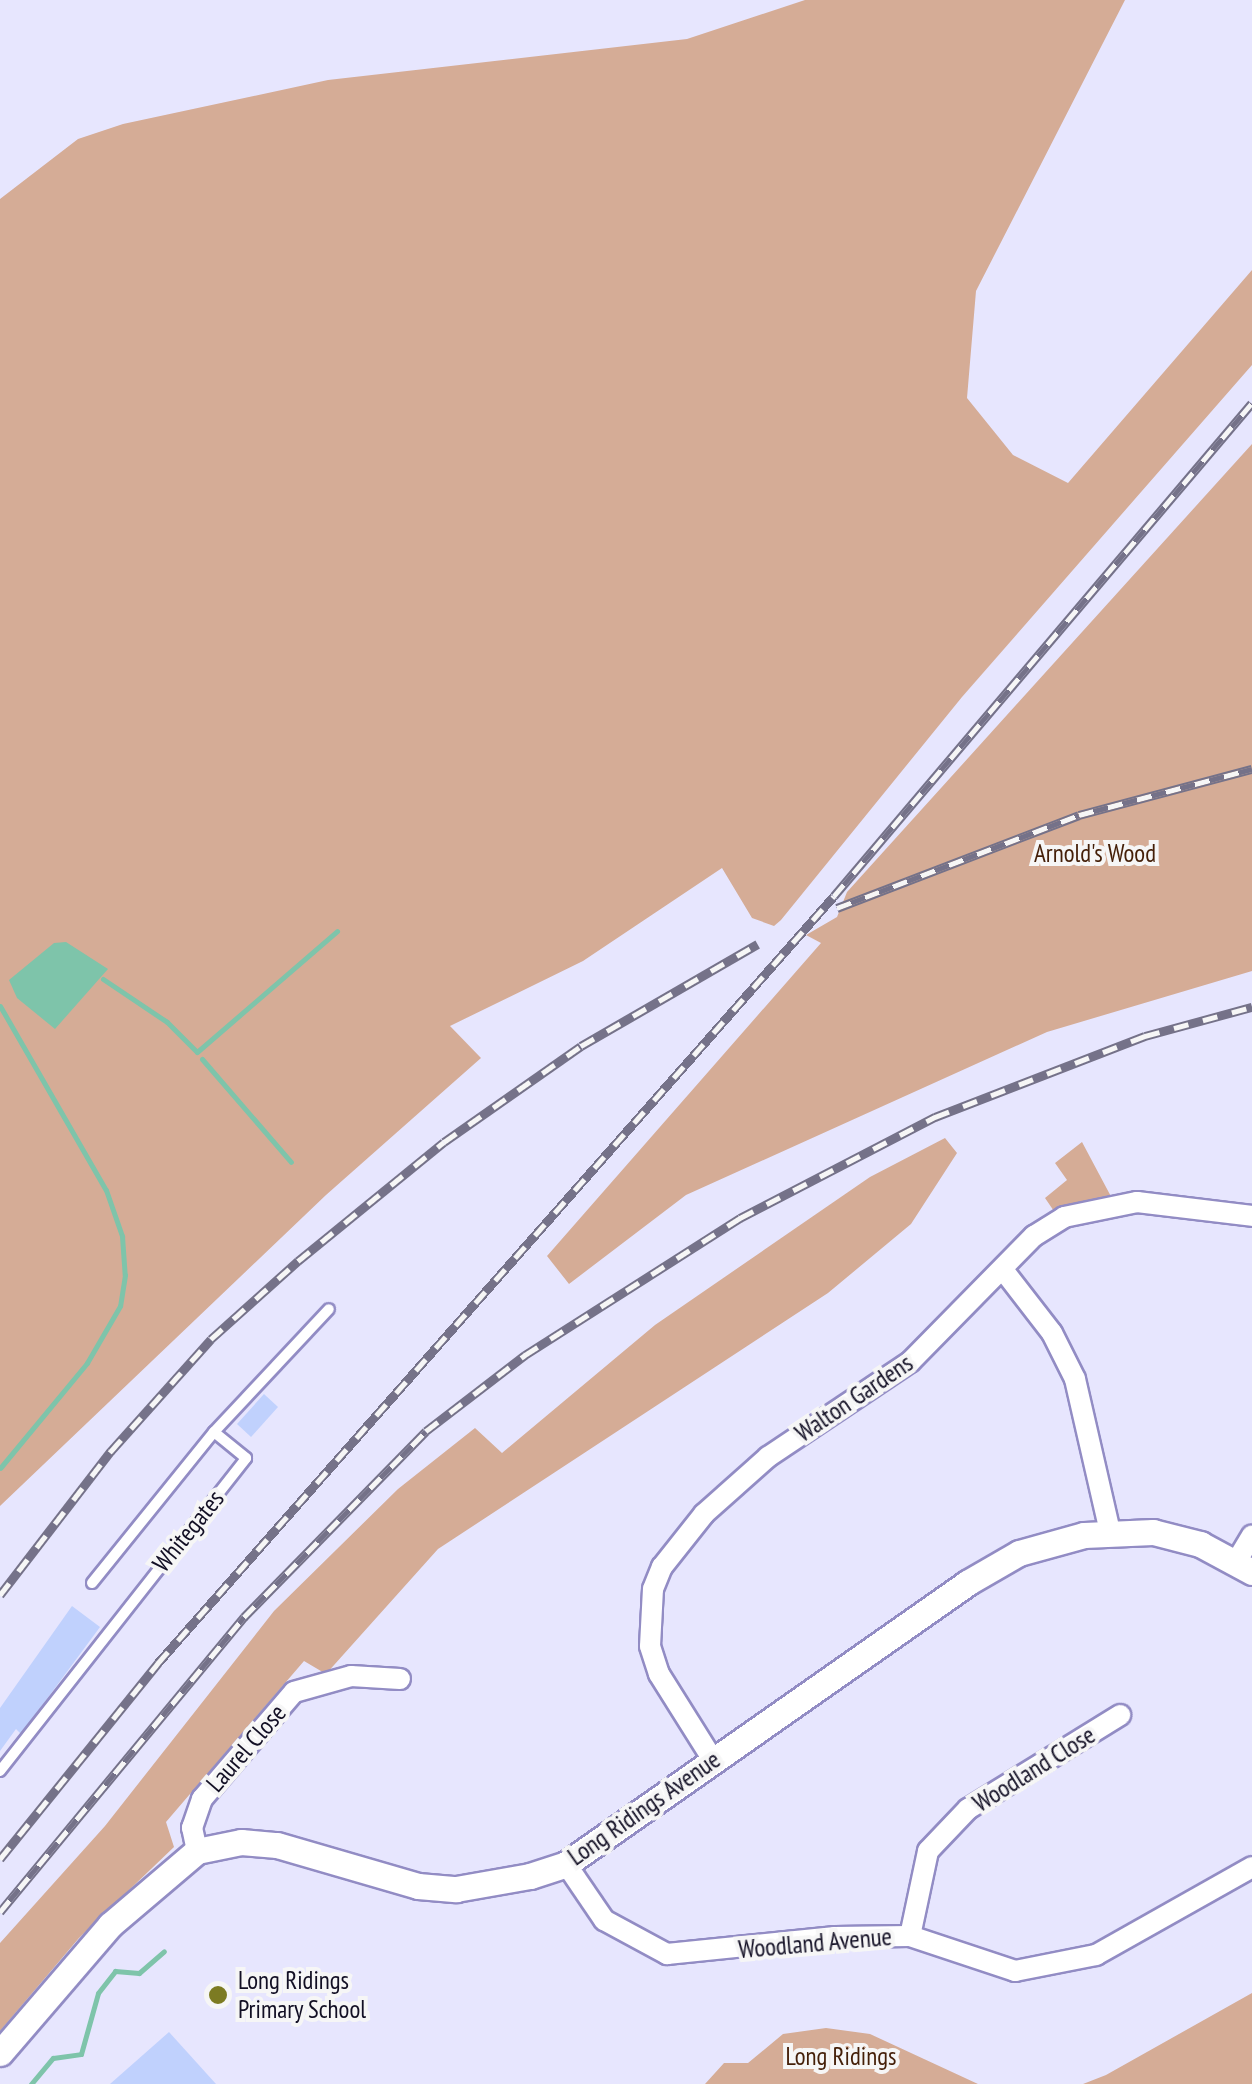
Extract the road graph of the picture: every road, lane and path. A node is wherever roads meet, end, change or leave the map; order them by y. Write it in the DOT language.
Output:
graph roads {
  1 [pos="1252,1216"];
  2 [pos="1004,1271"];
  3 [pos="329,1309"];
  4 [pos="214,1432"];
  5 [pos="1110,1532"];
  6 [pos="1252,1535"];
  7 [pos="1244,1567"];
  8 [pos="92,1584"];
  9 [pos="400,1679"];
  10 [pos="1120,1714"];
  11 [pos="713,1760"];
  12 [pos="0,1771"];
  13 [pos="197,1851"];
  14 [pos="566,1864"];
  15 [pos="1252,1868"];
  16 [pos="910,1936"];
  17 [pos="0,2053"];
  1 -- 2 [label="street, Walton Gardens"];
  2 -- 5 [label="street"];
  2 -- 11 [label="street, Walton Gardens"];
  3 -- 4 [label="lane"];
  4 -- 8 [label="lane"];
  4 -- 12 [label="lane, Whitegates"];
  5 -- 7 [label="street, Long Ridings Avenue"];
  5 -- 11 [label="street, Long Ridings Avenue"];
  6 -- 7 [label="street"];
  9 -- 13 [label="street, Laurel Close"];
  10 -- 16 [label="street, Woodland Close"];
  11 -- 14 [label="street, Long Ridings Avenue"];
  13 -- 14 [label="street, Long Ridings Avenue"];
  13 -- 17 [label="street"];
  14 -- 16 [label="street, Woodland Avenue"];
  15 -- 16 [label="street, Woodland Avenue"];
}
